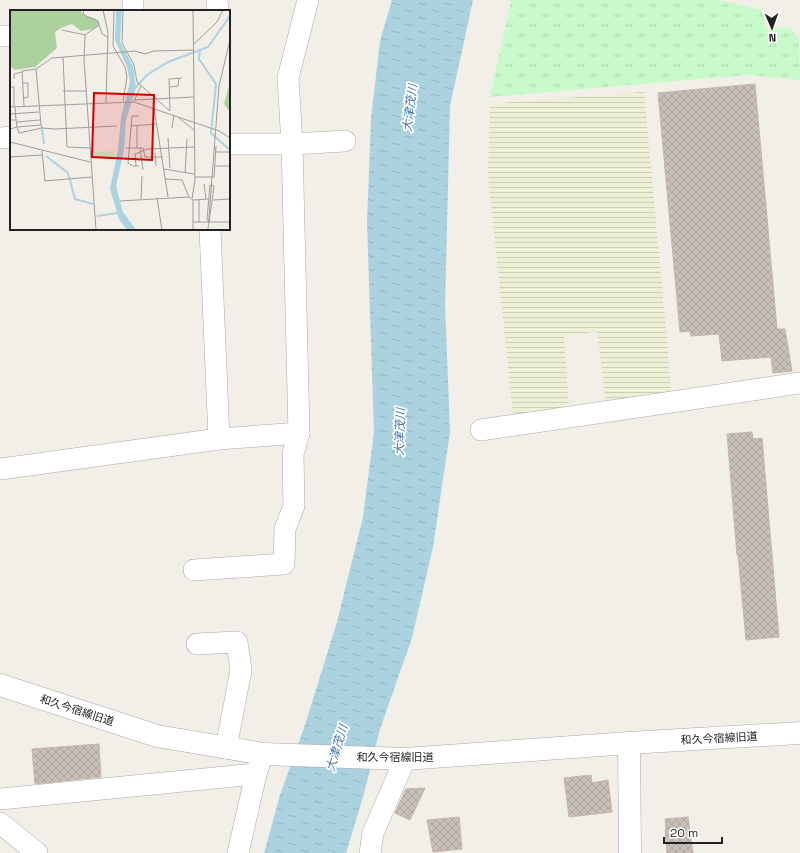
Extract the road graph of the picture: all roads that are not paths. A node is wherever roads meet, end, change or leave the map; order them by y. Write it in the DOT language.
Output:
graph roads {
  1 [pos="132,0"];
  2 [pos="217,0"];
  3 [pos="308,0"];
  4 [pos="133,10"];
  5 [pos="218,10"];
  6 [pos="345,141"];
  7 [pos="230,144"];
  8 [pos="292,144"];
  9 [pos="210,230"];
  10 [pos="800,383"];
  11 [pos="481,430"];
  12 [pos="299,433"];
  13 [pos="219,439"];
  14 [pos="0,469"];
  15 [pos="194,570"];
  16 [pos="197,644"];
  17 [pos="0,685"];
  18 [pos="800,733"];
  19 [pos="630,743"];
  20 [pos="226,748"];
  21 [pos="405,759"];
  22 [pos="260,764"];
  23 [pos="0,799"];
  24 [pos="0,823"];
  25 [pos="37,853"];
  26 [pos="238,853"];
  27 [pos="370,853"];
  28 [pos="630,853"];
  1 -- 4 [label="street"];
  2 -- 5 [label="street"];
  3 -- 8 [label="street"];
  6 -- 8 [label="street"];
  7 -- 8 [label="street"];
  8 -- 12 [label="street"];
  9 -- 13 [label="street"];
  10 -- 11 [label="street"];
  12 -- 13 [label="street"];
  12 -- 15 [label="street"];
  13 -- 14 [label="street"];
  16 -- 20 [label="street"];
  17 -- 20 [label="street, 和久今宿線旧道"];
  18 -- 19 [label="street, 和久今宿線旧道"];
  19 -- 21 [label="street, 和久今宿線旧道"];
  19 -- 28 [label="street"];
  20 -- 22 [label="street, 和久今宿線旧道"];
  21 -- 22 [label="street, 和久今宿線旧道"];
  21 -- 27 [label="street"];
  22 -- 23 [label="street"];
  22 -- 26 [label="street"];
  24 -- 25 [label="street"];
}
